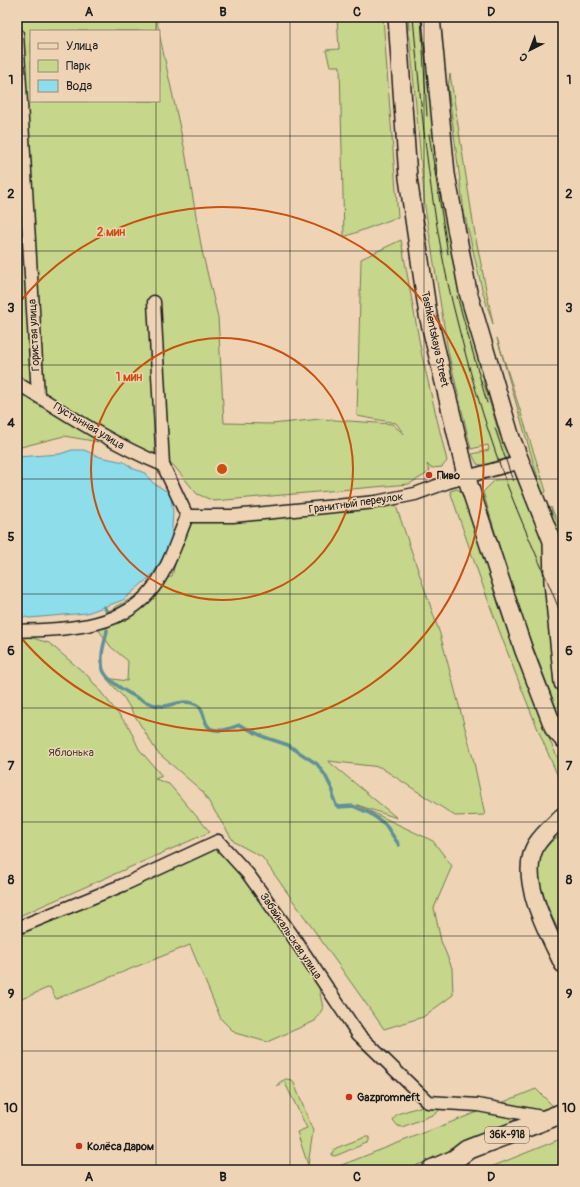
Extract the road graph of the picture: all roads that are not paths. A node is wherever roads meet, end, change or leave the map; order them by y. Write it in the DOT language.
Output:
graph roads {
  1 [pos="397,17"];
  2 [pos="431,17"];
  3 [pos="17,34"];
  4 [pos="154,302"];
  5 [pos="17,383"];
  6 [pos="38,396"];
  7 [pos="521,462"];
  8 [pos="163,465"];
  9 [pos="467,479"];
  10 [pos="186,516"];
  11 [pos="552,541"];
  12 [pos="563,570"];
  13 [pos="17,631"];
  14 [pos="563,684"];
  15 [pos="563,739"];
  16 [pos="563,816"];
  17 [pos="557,827"];
  18 [pos="17,928"];
  19 [pos="563,964"];
  20 [pos="559,1119"];
  21 [pos="431,1170"];
  1 -- 9 [label="main road, Tashkentskaya Street"];
  2 -- 7 [label="main road"];
  3 -- 6 [label="street, Гористая улица"];
  4 -- 8 [label="street"];
  5 -- 6 [label="street, Пустынная улица"];
  6 -- 8 [label="street, Пустынная улица"];
  7 -- 9 [label="street, Гранитный переулок"];
  7 -- 11 [label="main road"];
  8 -- 10 [label="street"];
  9 -- 10 [label="street, Гранитный переулок"];
  9 -- 15 [label="main road, Tashkentskaya Street"];
  10 -- 13 [label="street"];
  11 -- 12 [label="street"];
  11 -- 14 [label="main road"];
  16 -- 17 [label="main road"];
  17 -- 19 [label="main road"];
  18 -- 20 [label="street, Забайкальская улица"];
  20 -- 21 [label="main road, 36К-918"];
}
